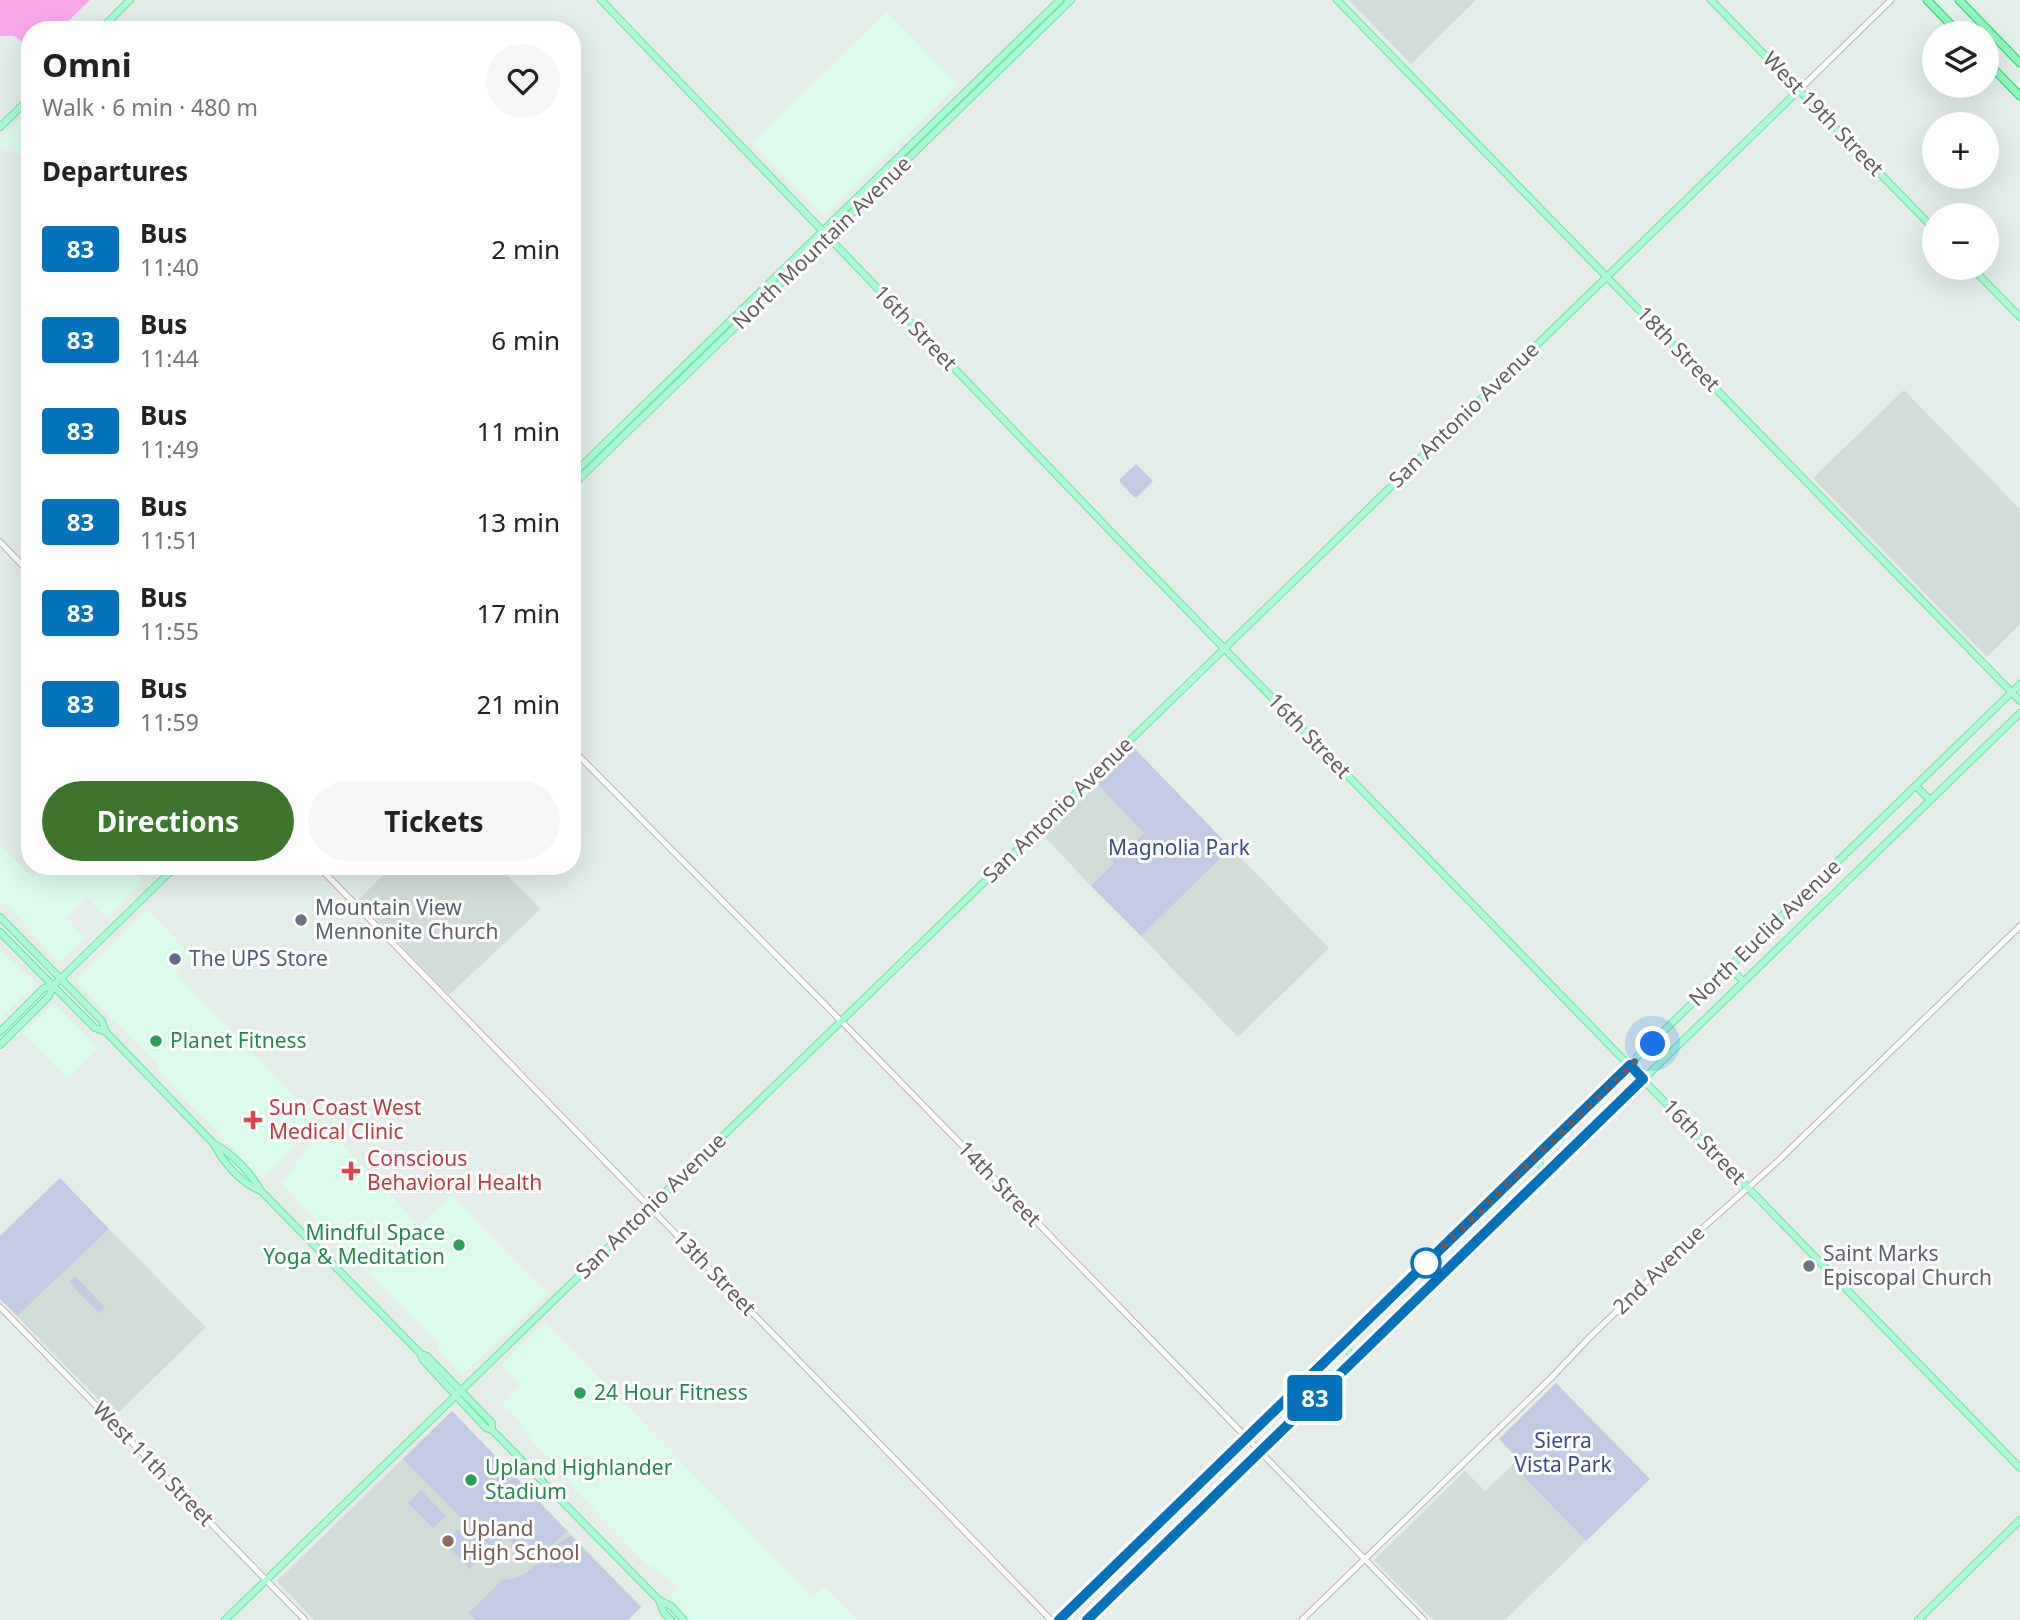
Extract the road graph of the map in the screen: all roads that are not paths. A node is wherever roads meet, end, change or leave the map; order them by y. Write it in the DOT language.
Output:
graph roads {
  1 [pos="130,0"];
  2 [pos="601,0"];
  3 [pos="1060,0"];
  4 [pos="1071,0"];
  5 [pos="1337,0"];
  6 [pos="1711,0"];
  7 [pos="1891,0"];
  8 [pos="1927,0"];
  9 [pos="1959,0"];
  10 [pos="109,21"];
  11 [pos="1947,21"];
  12 [pos="2020,63"];
  13 [pos="1999,74"];
  14 [pos="1798,90"];
  15 [pos="2020,96"];
  16 [pos="21,107"];
  17 [pos="0,127"];
  18 [pos="924,136"];
  19 [pos="1922,217"];
  20 [pos="822,231"];
  21 [pos="828,237"];
  22 [pos="1607,276"];
  23 [pos="1984,280"];
  24 [pos="2020,317"];
  25 [pos="581,466"];
  26 [pos="581,477"];
  27 [pos="0,542"];
  28 [pos="21,564"];
  29 [pos="1224,649"];
  30 [pos="2020,684"];
  31 [pos="2012,693"];
  32 [pos="2019,700"];
  33 [pos="2020,713"];
  34 [pos="581,758"];
  35 [pos="1916,786"];
  36 [pos="1930,800"];
  37 [pos="166,875"];
  38 [pos="327,875"];
  39 [pos="0,917"];
  40 [pos="2020,926"];
  41 [pos="0,932"];
  42 [pos="1730,968"];
  43 [pos="61,979"];
  44 [pos="1743,981"];
  45 [pos="53,986"];
  46 [pos="841,1021"];
  47 [pos="0,1032"];
  48 [pos="106,1032"];
  49 [pos="0,1045"];
  50 [pos="1630,1065"];
  51 [pos="1643,1079"];
  52 [pos="1534,1158"];
  53 [pos="1547,1172"];
  54 [pos="1748,1187"];
  55 [pos="650,1207"];
  56 [pos="0,1307"];
  57 [pos="1342,1345"];
  58 [pos="1356,1359"];
  59 [pos="459,1393"];
  60 [pos="1247,1438"];
  61 [pos="1260,1452"];
  62 [pos="2020,1468"];
  63 [pos="2020,1520"];
  64 [pos="1365,1559"];
  65 [pos="266,1580"];
  66 [pos="659,1600"];
  67 [pos="225,1620"];
  68 [pos="305,1620"];
  69 [pos="671,1620"];
  70 [pos="684,1620"];
  71 [pos="1051,1620"];
  72 [pos="1059,1620"];
  73 [pos="1087,1620"];
  74 [pos="1302,1620"];
  75 [pos="1424,1620"];
  76 [pos="1918,1620"];
  1 -- 10 [label="main road"];
  2 -- 20 [label="main road, 16th Street"];
  3 -- 18 [label="main road, North Mountain Avenue"];
  4 -- 18 [label="main road, North Mountain Avenue"];
  5 -- 22 [label="main road, 18th Street"];
  6 -- 14 [label="main road, West 19th Street"];
  7 -- 14 [label="street, San Antonio Avenue"];
  8 -- 11 [label="highway"];
  9 -- 12 [label="highway"];
  13 -- 15 [label="highway"];
  14 -- 19 [label="main road, West 19th Street"];
  14 -- 22 [label="main road, San Antonio Avenue"];
  16 -- 17 [label="main road"];
  18 -- 20 [label="main road, North Mountain Avenue"];
  18 -- 21 [label="main road, North Mountain Avenue"];
  20 -- 21 [label="main road, 16th Street"];
  20 -- 25 [label="main road, North Mountain Avenue"];
  21 -- 26 [label="main road, North Mountain Avenue"];
  21 -- 29 [label="main road, 16th Street"];
  22 -- 29 [label="main road, San Antonio Avenue"];
  22 -- 31 [label="main road, 18th Street"];
  23 -- 24 [label="main road"];
  27 -- 28 [label="street"];
  29 -- 46 [label="main road, San Antonio Avenue"];
  29 -- 50 [label="main road, 16th Street"];
  30 -- 31 [label="main road, North Euclid Avenue"];
  31 -- 32 [label="main road, 18th Street"];
  31 -- 35 [label="main road, North Euclid Avenue"];
  33 -- 36 [label="main road, North Euclid Avenue"];
  34 -- 46 [label="street, 14th Street"];
  35 -- 36 [label="main road"];
  35 -- 42 [label="main road, North Euclid Avenue"];
  36 -- 44 [label="main road, North Euclid Avenue"];
  37 -- 43 [label="main road"];
  38 -- 55 [label="street, 13th Street"];
  39 -- 43 [label="main road"];
  40 -- 54 [label="street, 2nd Avenue"];
  41 -- 45 [label="main road"];
  42 -- 44 [label="main road"];
  42 -- 50 [label="main road, North Euclid Avenue"];
  43 -- 45 [label="main road"];
  43 -- 48 [label="main road"];
  44 -- 51 [label="main road, North Euclid Avenue"];
  45 -- 47 [label="main road"];
  45 -- 48 [label="main road"];
  45 -- 49 [label="main road"];
  46 -- 55 [label="main road, San Antonio Avenue"];
  46 -- 60 [label="street, 14th Street"];
  48 -- 59 [label="main road"];
  50 -- 51 [label="main road, 16th Street"];
  50 -- 52 [label="main road, North Euclid Avenue"];
  51 -- 53 [label="main road, North Euclid Avenue"];
  51 -- 54 [label="main road, 16th Street"];
  52 -- 53 [label="main road"];
  52 -- 57 [label="main road, North Euclid Avenue"];
  53 -- 58 [label="main road, North Euclid Avenue"];
  54 -- 62 [label="main road, 16th Street"];
  54 -- 64 [label="street, 2nd Avenue"];
  55 -- 59 [label="main road, San Antonio Avenue"];
  55 -- 71 [label="street, 13th Street"];
  56 -- 65 [label="street, West 11th Street"];
  57 -- 58 [label="main road"];
  57 -- 60 [label="main road, North Euclid Avenue"];
  58 -- 61 [label="main road, North Euclid Avenue"];
  59 -- 65 [label="main road, San Antonio Avenue"];
  59 -- 66 [label="main road"];
  60 -- 61 [label="street, 14th Street"];
  60 -- 72 [label="main road, North Euclid Avenue"];
  61 -- 64 [label="street, 14th Street"];
  61 -- 73 [label="main road, North Euclid Avenue"];
  63 -- 76 [label="main road"];
  64 -- 74 [label="street, 2nd Avenue"];
  64 -- 75 [label="street, 14th Street"];
  65 -- 67 [label="main road, San Antonio Avenue"];
  65 -- 68 [label="street, West 11th Street"];
  66 -- 69 [label="main road"];
  66 -- 70 [label="main road"];
}
